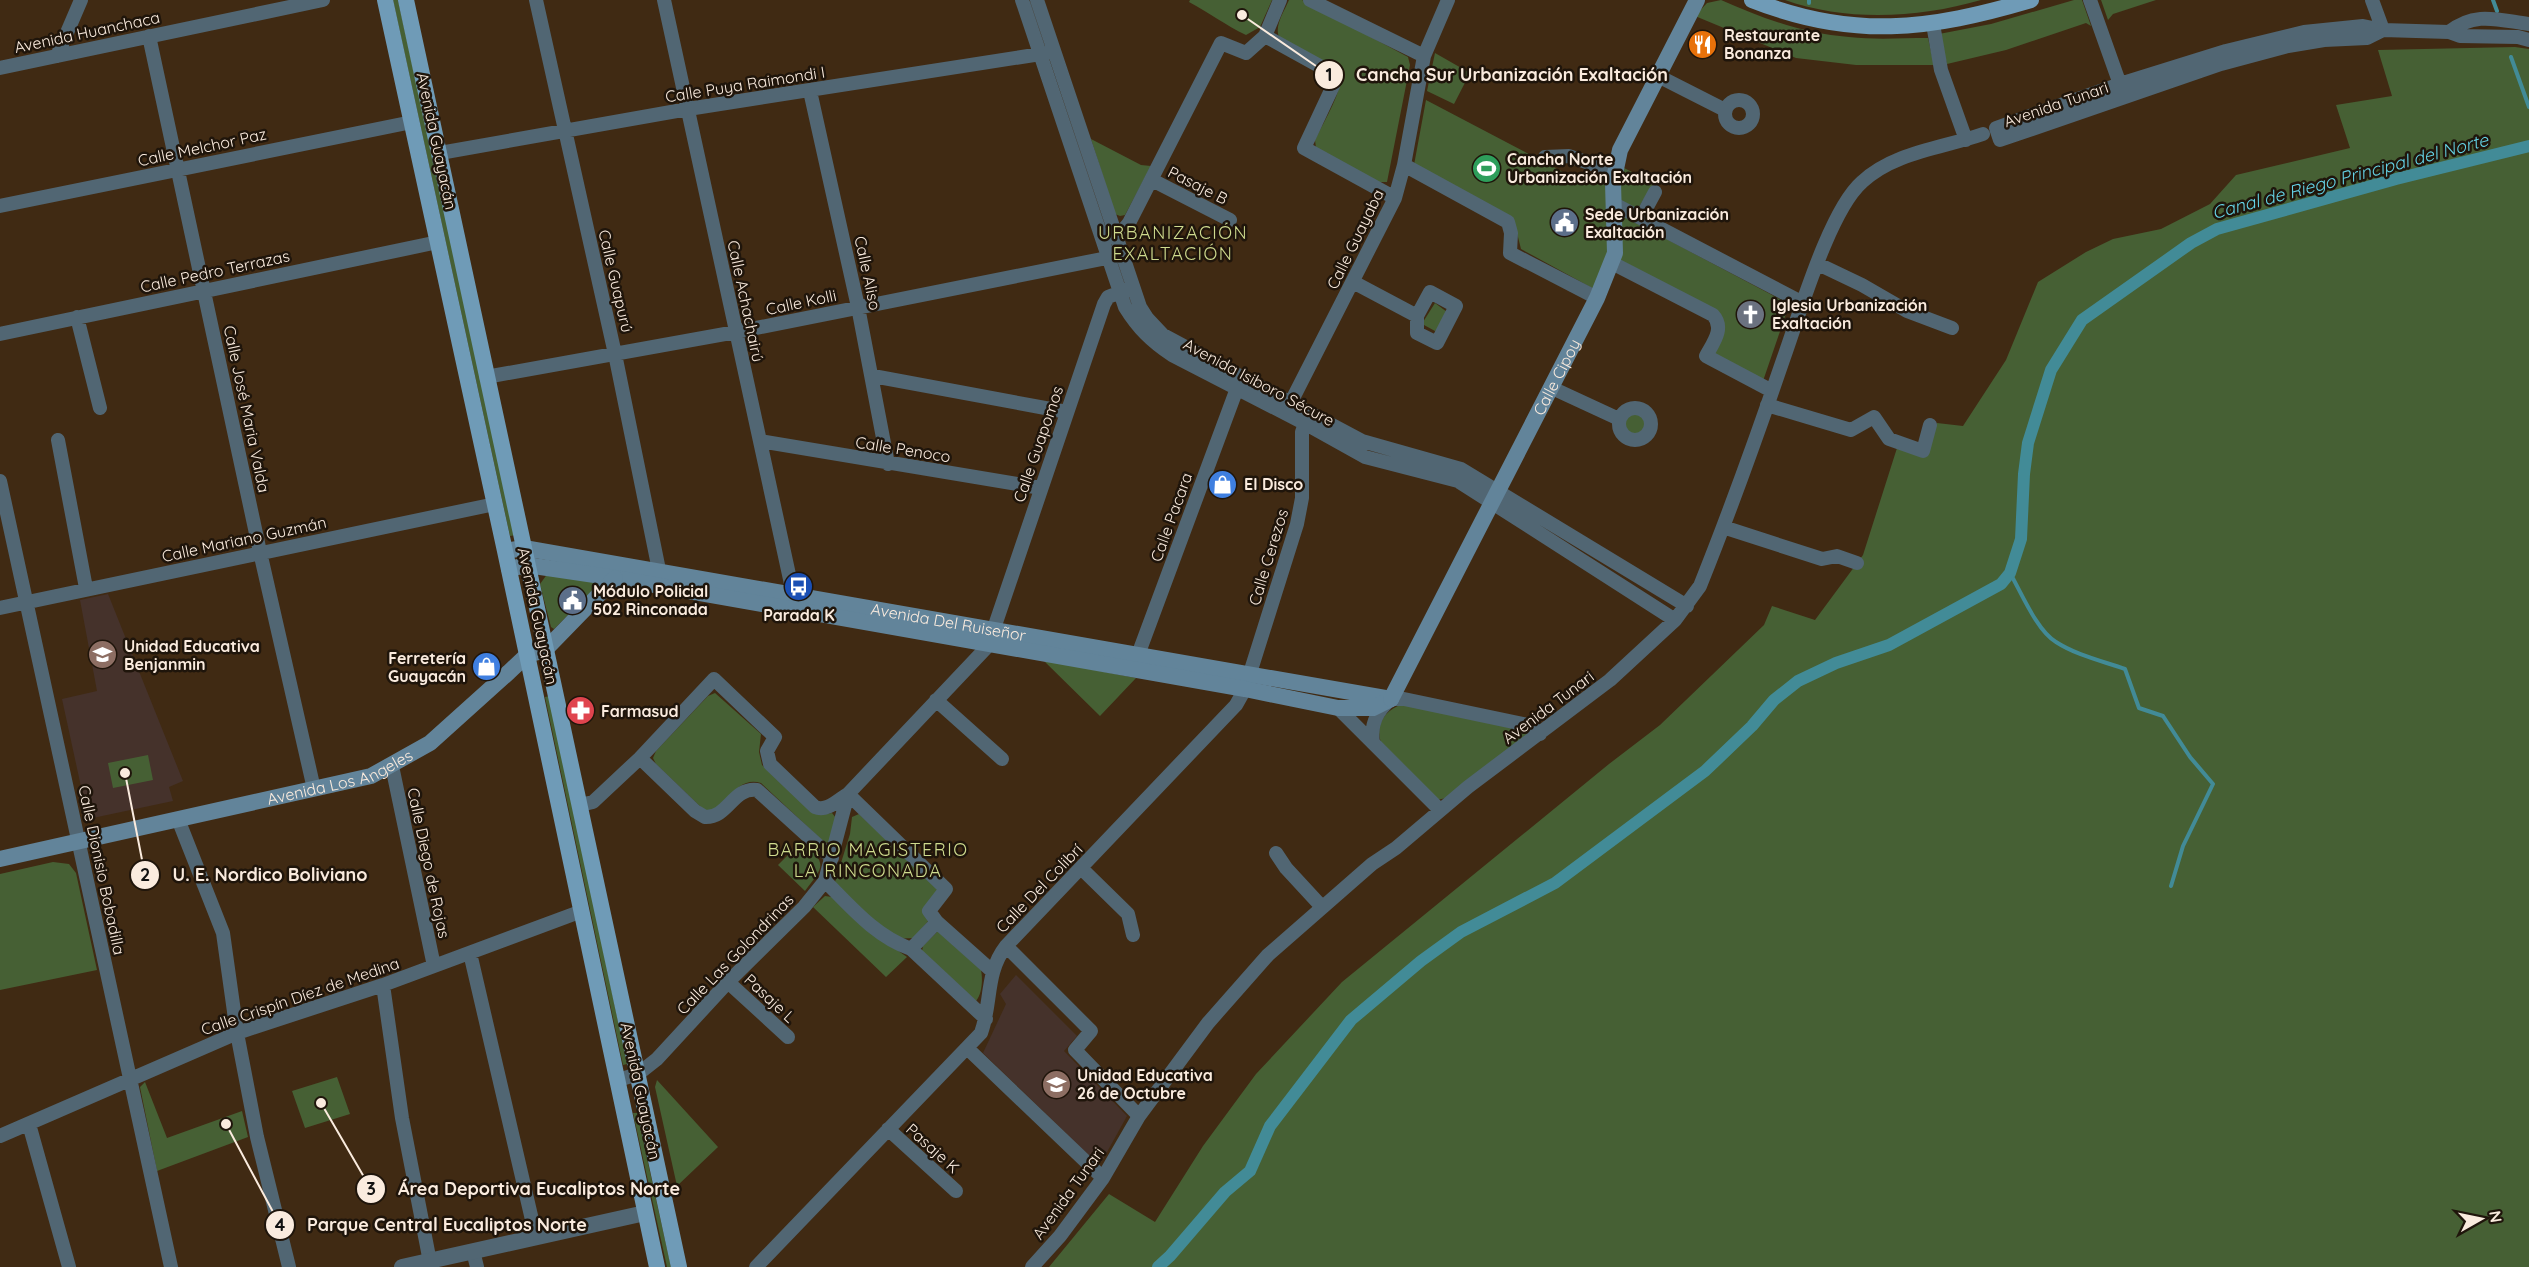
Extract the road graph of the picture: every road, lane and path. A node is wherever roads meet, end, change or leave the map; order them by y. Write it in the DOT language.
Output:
graph roads {
  1 [pos="81,0"];
  2 [pos="323,0"];
  3 [pos="385,0"];
  4 [pos="406,0"];
  5 [pos="536,0"];
  6 [pos="664,0"];
  7 [pos="1022,0"];
  8 [pos="1037,0"];
  9 [pos="1280,0"];
  10 [pos="1310,0"];
  11 [pos="1448,0"];
  12 [pos="1697,0"];
  13 [pos="1752,0"];
  14 [pos="2031,0"];
  15 [pos="2090,0"];
  16 [pos="2372,0"];
  17 [pos="1933,24"];
  18 [pos="2529,24"];
  19 [pos="2383,30"];
  20 [pos="2449,32"];
  21 [pos="149,36"];
  22 [pos="1265,36"];
  23 [pos="2529,40"];
  24 [pos="1055,51"];
  25 [pos="1041,55"];
  26 [pos="57,56"];
  27 [pos="1424,56"];
  28 [pos="0,68"];
  29 [pos="1660,77"];
  30 [pos="2120,84"];
  31 [pos="810,91"];
  32 [pos="2125,98"];
  33 [pos="688,109"];
  34 [pos="1725,110"];
  35 [pos="412,122"];
  36 [pos="565,131"];
  37 [pos="1983,134"];
  38 [pos="1966,140"];
  39 [pos="440,153"];
  40 [pos="1545,157"];
  41 [pos="1404,165"];
  42 [pos="178,168"];
  43 [pos="1614,172"];
  44 [pos="1152,180"];
  45 [pos="1655,192"];
  46 [pos="1395,198"];
  47 [pos="1614,204"];
  48 [pos="0,206"];
  49 [pos="1641,218"];
  50 [pos="1230,220"];
  51 [pos="1110,238"];
  52 [pos="438,242"];
  53 [pos="1116,256"];
  54 [pos="1612,263"];
  55 [pos="1818,264"];
  56 [pos="1353,282"];
  57 [pos="1127,290"];
  58 [pos="204,291"];
  59 [pos="1597,298"];
  60 [pos="1803,303"];
  61 [pos="858,307"];
  62 [pos="1417,316"];
  63 [pos="77,317"];
  64 [pos="1952,328"];
  65 [pos="736,332"];
  66 [pos="0,334"];
  67 [pos="615,354"];
  68 [pos="1242,375"];
  69 [pos="873,376"];
  70 [pos="486,377"];
  71 [pos="1552,388"];
  72 [pos="1236,389"];
  73 [pos="1772,391"];
  74 [pos="1767,405"];
  75 [pos="1288,407"];
  76 [pos="100,408"];
  77 [pos="1067,412"];
  78 [pos="1307,417"];
  79 [pos="1619,419"];
  80 [pos="1930,425"];
  81 [pos="58,440"];
  82 [pos="760,441"];
  83 [pos="888,464"];
  84 [pos="0,481"];
  85 [pos="1041,488"];
  86 [pos="1496,497"];
  87 [pos="495,504"];
  88 [pos="1723,527"];
  89 [pos="524,548"];
  90 [pos="505,551"];
  91 [pos="260,552"];
  92 [pos="1857,563"];
  93 [pos="527,565"];
  94 [pos="509,569"];
  95 [pos="659,570"];
  96 [pos="615,578"];
  97 [pos="86,588"];
  98 [pos="792,601"];
  99 [pos="27,602"];
  100 [pos="1687,606"];
  101 [pos="0,608"];
  102 [pos="1675,620"];
  103 [pos="993,629"];
  104 [pos="988,646"];
  105 [pos="545,650"];
  106 [pos="527,655"];
  107 [pos="1136,662"];
  108 [pos="1246,681"];
  109 [pos="1391,699"];
  110 [pos="936,700"];
  111 [pos="1338,708"];
  112 [pos="1540,734"];
  113 [pos="1373,742"];
  114 [pos="640,758"];
  115 [pos="1002,759"];
  116 [pos="392,766"];
  117 [pos="314,789"];
  118 [pos="848,794"];
  119 [pos="580,806"];
  120 [pos="1440,810"];
  121 [pos="178,819"];
  122 [pos="79,841"];
  123 [pos="1276,853"];
  124 [pos="0,858"];
  125 [pos="832,858"];
  126 [pos="1081,868"];
  127 [pos="825,881"];
  128 [pos="1322,906"];
  129 [pos="582,911"];
  130 [pos="937,922"];
  131 [pos="1133,935"];
  132 [pos="1006,946"];
  133 [pos="911,949"];
  134 [pos="470,953"];
  135 [pos="434,966"];
  136 [pos="992,971"];
  137 [pos="729,982"];
  138 [pos="382,985"];
  139 [pos="986,1019"];
  140 [pos="237,1033"];
  141 [pos="788,1037"];
  142 [pos="968,1048"];
  143 [pos="638,1074"];
  144 [pos="130,1080"];
  145 [pos="618,1080"];
  146 [pos="1139,1116"];
  147 [pos="28,1124"];
  148 [pos="888,1129"];
  149 [pos="0,1136"];
  150 [pos="1103,1178"];
  151 [pos="956,1191"];
  152 [pos="645,1213"];
  153 [pos="536,1237"];
  154 [pos="475,1259"];
  155 [pos="430,1264"];
  156 [pos="69,1267"];
  157 [pos="171,1267"];
  158 [pos="288,1267"];
  159 [pos="402,1267"];
  160 [pos="657,1267"];
  161 [pos="679,1267"];
  162 [pos="756,1267"];
  163 [pos="1032,1267"];
  1 -- 26 [label="street"];
  2 -- 21 [label="street, Avenida Huanchaca"];
  3 -- 35 [label="main road, Avenida Guayacán"];
  4 -- 39 [label="main road, Avenida Guayacán"];
  5 -- 36 [label="street, Calle Guapurú"];
  6 -- 33 [label="street, Calle Achachairú"];
  7 -- 25 [label="street, Avenida Isiboro Sécure"];
  8 -- 24 [label="street, Avenida Isiboro Sécure"];
  9 -- 22 [label="street"];
  10 -- 27 [label="street"];
  11 -- 27 [label="street, Calle Guayaba"];
  12 -- 29 [label="main road, Calle Cipoy"];
  13 -- 17 [label="main road"];
  14 -- 17 [label="main road"];
  15 -- 30 [label="street"];
  16 -- 19 [label="street"];
  17 -- 38 [label="street"];
  18 -- 20 [label="street, Avenida Tunari"];
  19 -- 20 [label="street, Avenida Tunari"];
  19 -- 30 [label="street, Avenida Tunari"];
  19 -- 32 [label="street, Avenida Tunari"];
  20 -- 23 [label="street, Avenida Tunari"];
  21 -- 26 [label="street, Avenida Huanchaca"];
  21 -- 42 [label="street, Calle José Maria Valda"];
  22 -- 44 [label="street"];
  22 -- 46 [label="street"];
  24 -- 25 [label="street, Calle Puya Raimondi I"];
  24 -- 51 [label="street, Avenida Isiboro Sécure"];
  25 -- 31 [label="street, Calle Puya Raimondi I"];
  25 -- 51 [label="street, Avenida Isiboro Sécure"];
  26 -- 28 [label="street, Avenida Huanchaca"];
  27 -- 41 [label="street, Calle Guayaba"];
  29 -- 34 [label="street"];
  29 -- 43 [label="main road, Calle Cipoy"];
  30 -- 32 [label="street"];
  30 -- 32 [label="street, Avenida Tunari"];
  31 -- 33 [label="street, Calle Puya Raimondi I"];
  31 -- 61 [label="street, Calle Aliso"];
  33 -- 36 [label="street, Calle Puya Raimondi I"];
  33 -- 65 [label="street, Calle Achachairú"];
  35 -- 42 [label="street, Calle Melchor Paz"];
  35 -- 52 [label="main road, Avenida Guayacán"];
  36 -- 39 [label="street, Calle Puya Raimondi I"];
  36 -- 67 [label="street, Calle Guapurú"];
  37 -- 38 [label="street, Avenida Tunari"];
  38 -- 55 [label="street, Avenida Tunari"];
  39 -- 70 [label="main road, Avenida Guayacán"];
  40 -- 43 [label="street"];
  41 -- 46 [label="street, Calle Guayaba"];
  41 -- 59 [label="street"];
  42 -- 48 [label="street, Calle Melchor Paz"];
  42 -- 58 [label="street, Calle José Maria Valda"];
  43 -- 47 [label="main road, Calle Cipoy"];
  44 -- 50 [label="street, Pasaje B"];
  44 -- 51 [label="street"];
  45 -- 49 [label="street"];
  46 -- 56 [label="street, Calle Guayaba"];
  47 -- 49 [label="street"];
  47 -- 54 [label="main road, Calle Cipoy"];
  49 -- 60 [label="street"];
  51 -- 53 [label="street, Avenida Isiboro Sécure"];
  52 -- 58 [label="street, Calle Pedro Terrazas"];
  52 -- 87 [label="main road, Avenida Guayacán"];
  53 -- 57 [label="street, Avenida Isiboro Sécure"];
  53 -- 61 [label="street, Calle Kolli"];
  54 -- 59 [label="main road, Calle Cipoy"];
  54 -- 73 [label="street"];
  55 -- 60 [label="street, Avenida Tunari"];
  55 -- 64 [label="street"];
  56 -- 62 [label="street"];
  56 -- 75 [label="street, Calle Guayaba"];
  57 -- 68 [label="street, Avenida Isiboro Sécure"];
  57 -- 72 [label="street, Avenida Isiboro Sécure"];
  57 -- 77 [label="street, Calle Guapomos"];
  58 -- 63 [label="street, Calle Pedro Terrazas"];
  58 -- 91 [label="street, Calle José Maria Valda"];
  59 -- 71 [label="main road, Calle Cipoy"];
  60 -- 73 [label="street, Avenida Tunari"];
  61 -- 65 [label="street, Calle Kolli"];
  61 -- 69 [label="street, Calle Aliso"];
  63 -- 66 [label="street, Calle Pedro Terrazas"];
  63 -- 76 [label="street"];
  65 -- 67 [label="street, Calle Kolli"];
  65 -- 82 [label="street, Calle Achachairú"];
  67 -- 70 [label="street, Calle Kolli"];
  67 -- 95 [label="street, Calle Guapurú"];
  68 -- 72 [label="street, Calle Pacara"];
  68 -- 75 [label="street, Avenida Isiboro Sécure"];
  69 -- 77 [label="street"];
  69 -- 83 [label="street, Calle Aliso"];
  70 -- 89 [label="main road, Avenida Guayacán"];
  71 -- 79 [label="street"];
  71 -- 86 [label="main road, Calle Cipoy"];
  72 -- 75 [label="street, Avenida Isiboro Sécure"];
  72 -- 107 [label="street, Calle Pacara"];
  73 -- 74 [label="street, Avenida Tunari"];
  74 -- 80 [label="street"];
  74 -- 88 [label="street, Avenida Tunari"];
  75 -- 78 [label="street, Avenida Isiboro Sécure"];
  77 -- 85 [label="street, Calle Guapomos"];
  78 -- 86 [label="street, Avenida Isiboro Sécure"];
  78 -- 108 [label="street, Calle Cerezos"];
  81 -- 97 [label="street"];
  82 -- 83 [label="street, Calle Penoco"];
  82 -- 98 [label="street, Calle Achachairú"];
  83 -- 85 [label="street, Calle Penoco"];
  84 -- 99 [label="street, Calle Dionisio Bobadilla"];
  85 -- 103 [label="street, Calle Guapomos"];
  86 -- 100 [label="street, Avenida Isiboro Sécure"];
  86 -- 102 [label="street, Avenida Isiboro Sécure"];
  86 -- 109 [label="main road, Calle Cipoy"];
  87 -- 90 [label="main road, Avenida Guayacán"];
  87 -- 91 [label="street, Calle Mariano Guzmán"];
  88 -- 92 [label="street"];
  88 -- 100 [label="street, Avenida Tunari"];
  89 -- 90 [label="main road, Avenida Del Ruiseñor"];
  89 -- 93 [label="main road, Avenida Guayacán"];
  89 -- 95 [label="main road, Avenida Del Ruiseñor"];
  90 -- 94 [label="main road, Avenida Guayacán"];
  91 -- 97 [label="street, Calle Mariano Guzmán"];
  91 -- 117 [label="street, Calle José Maria Valda"];
  93 -- 94 [label="main road, Avenida Del Ruiseñor"];
  93 -- 96 [label="main road, Avenida Del Ruiseñor"];
  93 -- 105 [label="main road, Avenida Guayacán"];
  94 -- 106 [label="main road, Avenida Guayacán"];
  95 -- 98 [label="main road, Avenida Del Ruiseñor"];
  96 -- 98 [label="main road, Avenida Del Ruiseñor"];
  96 -- 105 [label="main road"];
  97 -- 99 [label="street, Calle Mariano Guzmán"];
  98 -- 103 [label="main road, Avenida Del Ruiseñor"];
  98 -- 104 [label="main road, Avenida Del Ruiseñor"];
  99 -- 101 [label="street, Calle Mariano Guzmán"];
  99 -- 122 [label="street, Calle Dionisio Bobadilla"];
  100 -- 102 [label="street, Avenida Tunari"];
  102 -- 112 [label="street, Avenida Tunari"];
  103 -- 104 [label="street, Calle Las Golondrinas"];
  103 -- 107 [label="main road, Avenida Del Ruiseñor"];
  104 -- 107 [label="main road, Avenida Del Ruiseñor"];
  104 -- 110 [label="street, Calle Las Golondrinas"];
  105 -- 106 [label="main road, Avenida Los Angeles"];
  105 -- 119 [label="main road, Avenida Guayacán"];
  106 -- 116 [label="main road, Avenida Los Angeles"];
  106 -- 129 [label="main road, Avenida Guayacán"];
  107 -- 108 [label="main road, Avenida Del Ruiseñor"];
  108 -- 109 [label="main road, Avenida Del Ruiseñor"];
  108 -- 111 [label="main road, Avenida Del Ruiseñor"];
  108 -- 126 [label="street, Calle Del Colibrí"];
  109 -- 111 [label="main road, Avenida Del Ruiseñor"];
  109 -- 112 [label="street, Avenida Del Ruiseñor"];
  109 -- 113 [label="street, Calle Cipoy"];
  110 -- 115 [label="street"];
  110 -- 118 [label="street, Calle Las Golondrinas"];
  111 -- 113 [label="street"];
  112 -- 120 [label="street, Avenida Tunari"];
  113 -- 120 [label="street"];
  114 -- 118 [label="street"];
  114 -- 119 [label="street"];
  114 -- 125 [label="street"];
  116 -- 117 [label="main road, Avenida Los Angeles"];
  116 -- 135 [label="street, Calle Diego de Rojas"];
  117 -- 121 [label="main road, Avenida Los Angeles"];
  118 -- 125 [label="street, Calle Las Golondrinas"];
  118 -- 130 [label="street"];
  119 -- 143 [label="main road, Avenida Guayacán"];
  120 -- 128 [label="street, Avenida Tunari"];
  121 -- 122 [label="main road, Avenida Los Angeles"];
  121 -- 140 [label="street"];
  122 -- 124 [label="main road, Avenida Los Angeles"];
  122 -- 144 [label="street, Calle Dionisio Bobadilla"];
  123 -- 128 [label="street"];
  125 -- 127 [label="street, Calle Las Golondrinas"];
  126 -- 131 [label="street"];
  126 -- 132 [label="street, Calle Del Colibrí"];
  127 -- 133 [label="street"];
  127 -- 137 [label="street, Calle Las Golondrinas"];
  128 -- 146 [label="street, Avenida Tunari"];
  129 -- 134 [label="street, Calle Crispín Díez de Medina"];
  129 -- 145 [label="main road, Avenida Guayacán"];
  130 -- 133 [label="street"];
  130 -- 136 [label="street"];
  132 -- 136 [label="street, Calle Del Colibrí"];
  132 -- 146 [label="street"];
  133 -- 139 [label="street"];
  134 -- 135 [label="street, Calle Crispín Díez de Medina"];
  134 -- 153 [label="street"];
  135 -- 138 [label="street, Calle Crispín Díez de Medina"];
  136 -- 139 [label="street, Calle Del Colibrí"];
  137 -- 141 [label="street, Pasaje L"];
  137 -- 143 [label="street, Calle Las Golondrinas"];
  138 -- 140 [label="street, Calle Crispín Díez de Medina"];
  138 -- 155 [label="street"];
  139 -- 142 [label="street, Calle Del Colibrí"];
  140 -- 144 [label="street, Calle Crispín Díez de Medina"];
  140 -- 158 [label="street"];
  142 -- 148 [label="street, Calle Del Colibrí"];
  142 -- 150 [label="street"];
  143 -- 145 [label="street, Calle Las Golondrinas"];
  143 -- 161 [label="main road, Avenida Guayacán"];
  144 -- 147 [label="street, Calle Crispín Díez de Medina"];
  144 -- 157 [label="street, Calle Dionisio Bobadilla"];
  145 -- 152 [label="main road, Avenida Guayacán"];
  146 -- 150 [label="street, Avenida Tunari"];
  147 -- 149 [label="street, Calle Crispín Díez de Medina"];
  147 -- 156 [label="street"];
  148 -- 151 [label="street, Pasaje K"];
  148 -- 162 [label="street, Calle Del Colibrí"];
  150 -- 163 [label="street, Avenida Tunari"];
  152 -- 153 [label="street"];
  152 -- 160 [label="main road, Avenida Guayacán"];
  153 -- 154 [label="street"];
  154 -- 155 [label="street"];
  155 -- 159 [label="street"];
}
